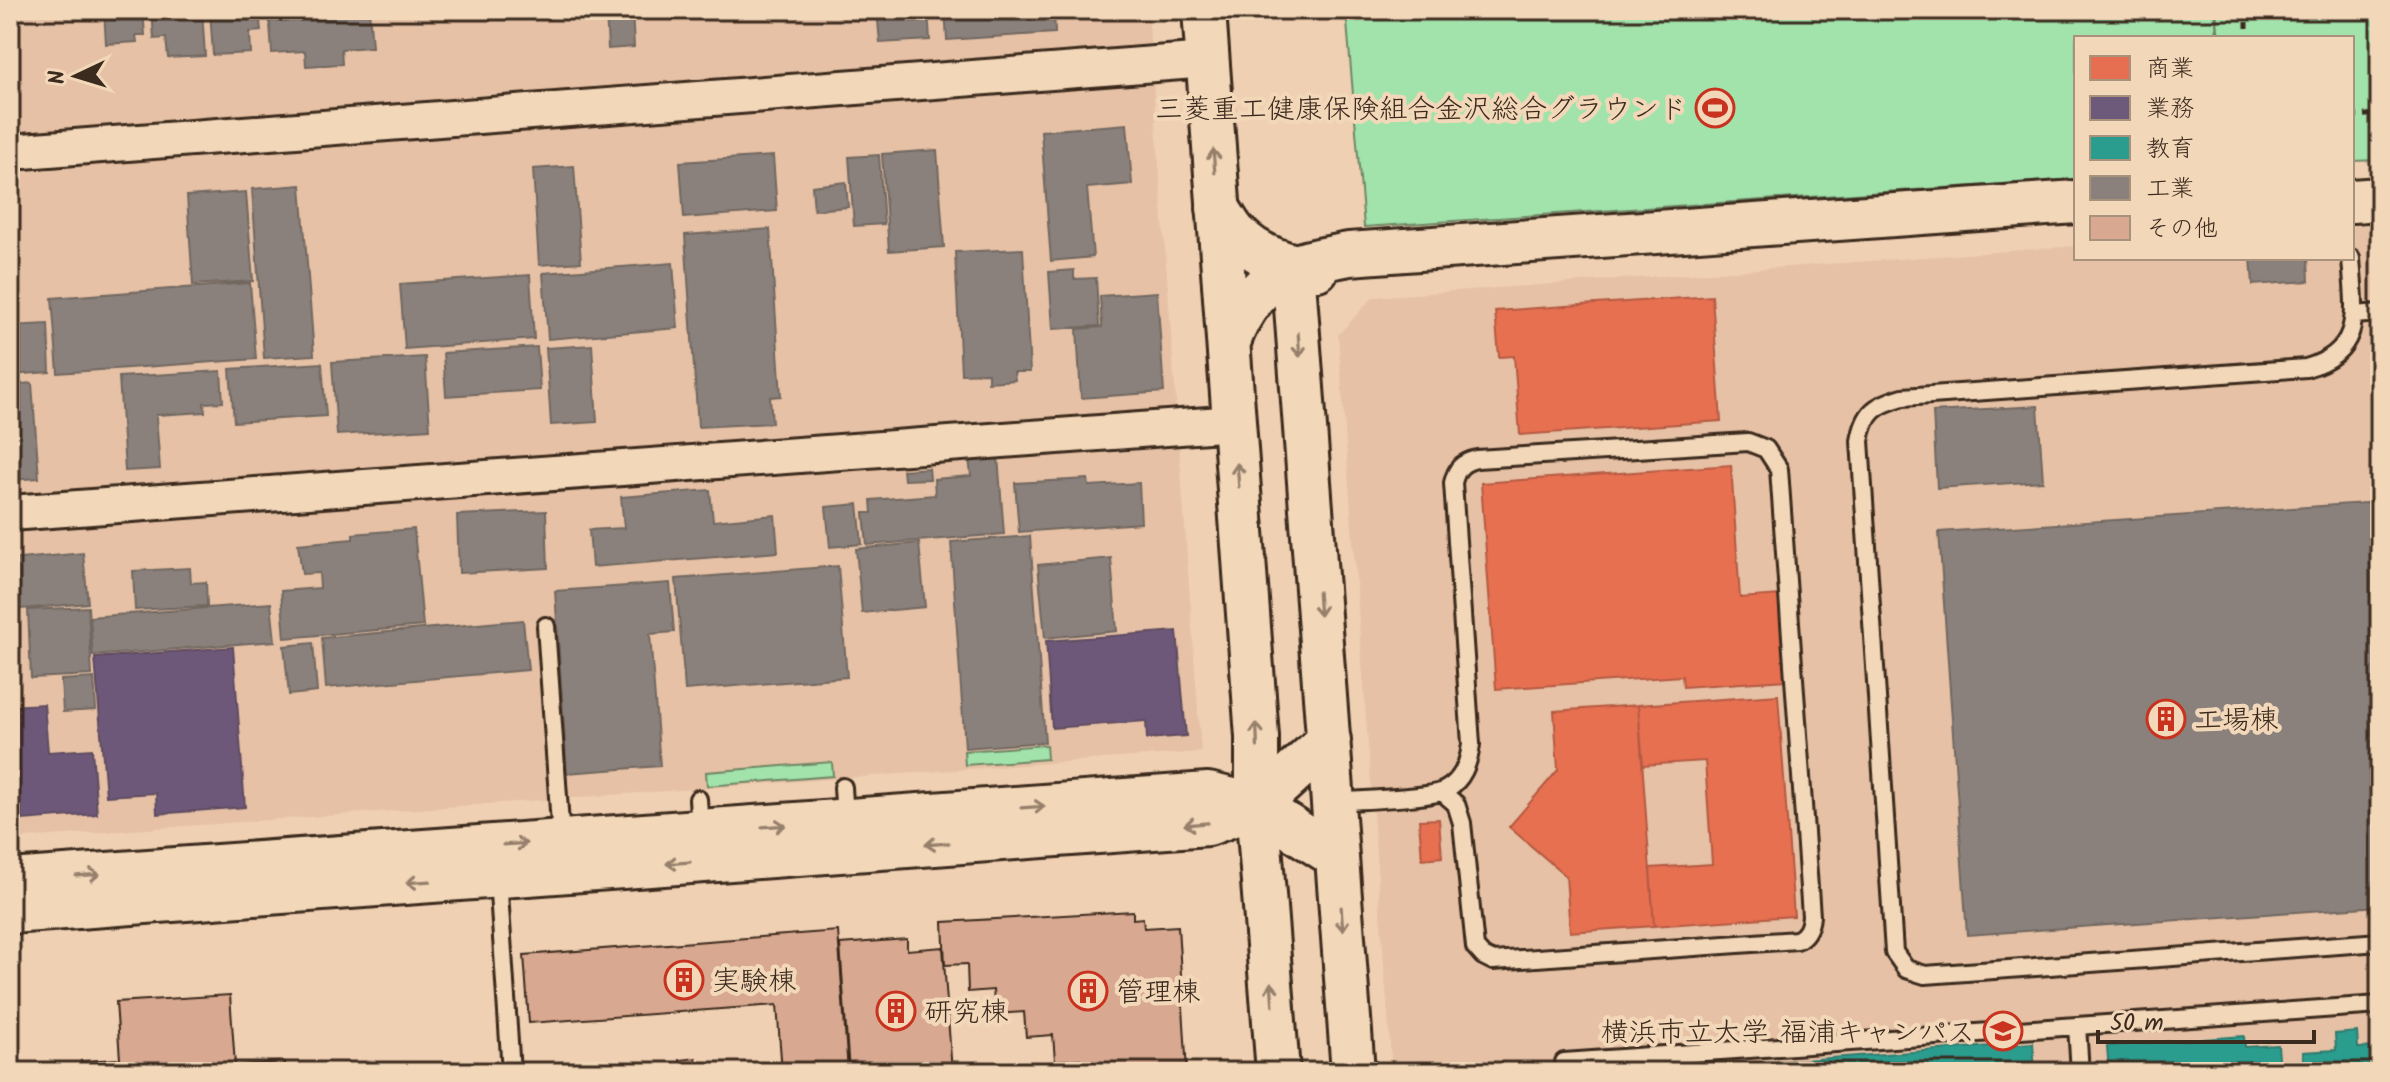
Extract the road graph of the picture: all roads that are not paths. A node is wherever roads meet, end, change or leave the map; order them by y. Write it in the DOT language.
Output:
graph roads {
  1 [pos="1204,10"];
  2 [pos="1207,60"];
  3 [pos="10,152"];
  4 [pos="2380,181"];
  5 [pos="2354,183"];
  6 [pos="2380,199"];
  7 [pos="2354,201"];
  8 [pos="2074,202"];
  9 [pos="1218,208"];
  10 [pos="2074,221"];
  11 [pos="2351,260"];
  12 [pos="1293,267"];
  13 [pos="2380,313"];
  14 [pos="2354,315"];
  15 [pos="1229,342"];
  16 [pos="1235,423"];
  17 [pos="10,513"];
  18 [pos="546,626"];
  19 [pos="1329,740"];
  20 [pos="1442,792"];
  21 [pos="1334,802"];
  22 [pos="1257,806"];
  23 [pos="561,841"];
  24 [pos="1337,857"];
  25 [pos="498,876"];
  26 [pos="10,881"];
  27 [pos="10,912"];
  28 [pos="2380,942"];
  29 [pos="2380,1005"];
  30 [pos="2077,1026"];
  31 [pos="511,1072"];
  32 [pos="1278,1072"];
  33 [pos="1353,1072"];
  34 [pos="1564,1072"];
  35 [pos="2080,1072"];
  1 -- 2 [label="street"];
  2 -- 3 [label="street"];
  9 -- 2 [label="street, one-way"];
  4 -- 5 [label="street"];
  6 -- 7 [label="street"];
  8 -- 12 [label="street"];
  9 -- 12 [label="street"];
  9 -- 15 [label="street"];
  10 -- 12 [label="street"];
  11 -- 14 [label="lane"];
  12 -- 15 [label="street"];
  12 -- 19 [label="street, one-way"];
  13 -- 14 [label="lane"];
  14 -- 28 [label="lane"];
  15 -- 16 [label="street"];
  16 -- 17 [label="street"];
  22 -- 16 [label="street, one-way"];
  18 -- 23 [label="lane"];
  19 -- 21 [label="street"];
  19 -- 22 [label="street"];
  20 -- 20 [label="lane"];
  20 -- 21 [label="lane"];
  21 -- 24 [label="street"];
  23 -- 22 [label="street, one-way"];
  22 -- 24 [label="street"];
  22 -- 25 [label="street, one-way"];
  32 -- 22 [label="street, one-way"];
  26 -- 23 [label="street, one-way"];
  24 -- 33 [label="street, one-way"];
  25 -- 27 [label="street, one-way"];
  25 -- 31 [label="lane"];
  29 -- 30 [label="lane"];
  30 -- 34 [label="lane"];
  30 -- 35 [label="lane"];
}
